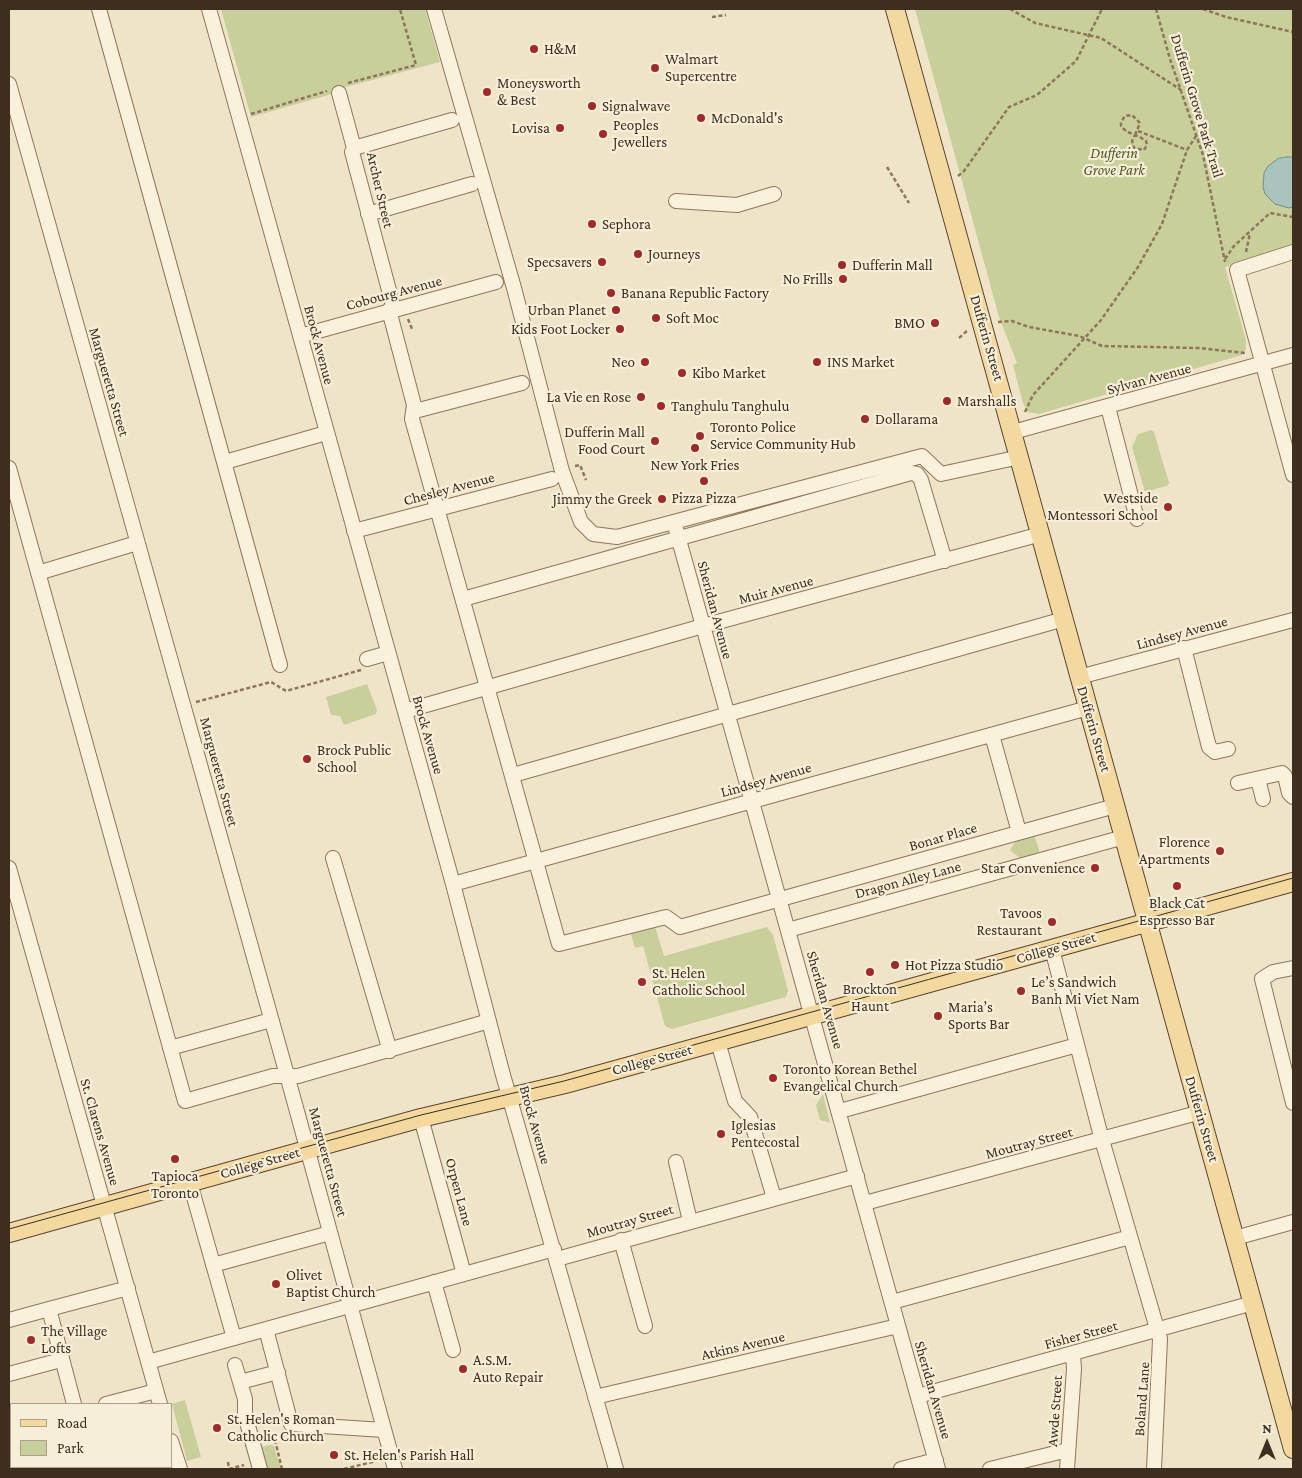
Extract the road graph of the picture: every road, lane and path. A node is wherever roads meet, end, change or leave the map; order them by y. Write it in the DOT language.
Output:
graph roads {
  1 [pos="99,9"];
  2 [pos="209,9"];
  3 [pos="400,9"];
  4 [pos="434,9"];
  5 [pos="895,9"];
  6 [pos="1010,9"];
  7 [pos="1102,9"];
  8 [pos="1156,9"];
  9 [pos="1203,9"];
  10 [pos="726,15"];
  11 [pos="712,17"];
  12 [pos="1293,32"];
  13 [pos="1088,35"];
  14 [pos="416,65"];
  15 [pos="9,84"];
  16 [pos="1181,90"];
  17 [pos="340,93"];
  18 [pos="452,120"];
  19 [pos="1138,131"];
  20 [pos="1135,135"];
  21 [pos="1196,136"];
  22 [pos="354,148"];
  23 [pos="1187,150"];
  24 [pos="887,168"];
  25 [pos="958,176"];
  26 [pos="472,184"];
  27 [pos="774,194"];
  28 [pos="676,201"];
  29 [pos="909,203"];
  30 [pos="368,214"];
  31 [pos="1293,217"];
  32 [pos="1251,232"];
  33 [pos="1293,252"];
  34 [pos="1245,257"];
  35 [pos="1225,260"];
  36 [pos="1232,269"];
  37 [pos="496,282"];
  38 [pos="391,310"];
  39 [pos="407,316"];
  40 [pos="998,322"];
  41 [pos="412,330"];
  42 [pos="968,330"];
  43 [pos="300,336"];
  44 [pos="959,338"];
  45 [pos="1085,338"];
  46 [pos="1248,355"];
  47 [pos="1293,356"];
  48 [pos="1263,364"];
  49 [pos="522,383"];
  50 [pos="1108,407"];
  51 [pos="415,411"];
  52 [pos="1025,412"];
  53 [pos="1013,432"];
  54 [pos="326,433"];
  55 [pos="1020,457"];
  56 [pos="225,462"];
  57 [pos="580,464"];
  58 [pos="9,468"];
  59 [pos="1293,475"];
  60 [pos="552,479"];
  61 [pos="584,480"];
  62 [pos="438,509"];
  63 [pos="1136,519"];
  64 [pos="674,522"];
  65 [pos="354,531"];
  66 [pos="1041,534"];
  67 [pos="625,535"];
  68 [pos="679,540"];
  69 [pos="137,543"];
  70 [pos="630,554"];
  71 [pos="945,561"];
  72 [pos="38,573"];
  73 [pos="463,599"];
  74 [pos="1064,619"];
  75 [pos="1293,620"];
  76 [pos="703,626"];
  77 [pos="1184,648"];
  78 [pos="388,653"];
  79 [pos="364,664"];
  80 [pos="280,665"];
  81 [pos="1080,677"];
  82 [pos="488,688"];
  83 [pos="192,703"];
  84 [pos="1088,708"];
  85 [pos="405,711"];
  86 [pos="727,713"];
  87 [pos="992,735"];
  88 [pos="1228,749"];
  89 [pos="512,775"];
  90 [pos="1258,779"];
  91 [pos="1238,783"];
  92 [pos="1293,797"];
  93 [pos="1263,799"];
  94 [pos="752,801"];
  95 [pos="1115,806"];
  96 [pos="1019,832"];
  97 [pos="1124,837"];
  98 [pos="333,858"];
  99 [pos="536,862"];
  100 [pos="9,868"];
  101 [pos="453,884"];
  102 [pos="1293,885"];
  103 [pos="779,900"];
  104 [pos="1147,922"];
  105 [pos="788,930"];
  106 [pos="1052,949"];
  107 [pos="1293,968"];
  108 [pos="812,1016"];
  109 [pos="271,1020"];
  110 [pos="489,1021"];
  111 [pos="718,1042"];
  112 [pos="1077,1045"];
  113 [pos="170,1048"];
  114 [pos="390,1051"];
  115 [pos="287,1075"];
  116 [pos="510,1096"];
  117 [pos="1293,1103"];
  118 [pos="840,1111"];
  119 [pos="1201,1112"];
  120 [pos="422,1118"];
  121 [pos="1102,1140"];
  122 [pos="308,1150"];
  123 [pos="676,1162"];
  124 [pos="857,1176"];
  125 [pos="190,1183"];
  126 [pos="774,1198"];
  127 [pos="865,1203"];
  128 [pos="105,1206"];
  129 [pos="690,1221"];
  130 [pos="1293,1222"];
  131 [pos="9,1233"];
  132 [pos="330,1233"];
  133 [pos="1130,1237"];
  134 [pos="1235,1238"];
  135 [pos="622,1240"];
  136 [pos="555,1254"];
  137 [pos="213,1265"];
  138 [pos="464,1274"];
  139 [pos="434,1282"];
  140 [pos="128,1288"];
  141 [pos="892,1302"];
  142 [pos="1253,1303"];
  143 [pos="351,1306"];
  144 [pos="49,1309"];
  145 [pos="9,1320"];
  146 [pos="645,1326"];
  147 [pos="898,1326"];
  148 [pos="266,1329"];
  149 [pos="1157,1331"];
  150 [pos="234,1338"];
  151 [pos="453,1350"];
  152 [pos="1073,1355"];
  153 [pos="57,1361"];
  154 [pos="148,1362"];
  155 [pos="235,1364"];
  156 [pos="278,1372"];
  157 [pos="9,1374"];
  158 [pos="240,1382"];
  159 [pos="918,1396"];
  160 [pos="158,1397"];
  161 [pos="595,1397"];
  162 [pos="74,1403"];
  163 [pos="113,1403"];
  164 [pos="299,1424"];
  165 [pos="384,1430"];
  166 [pos="275,1440"];
  167 [pos="172,1444"];
  168 [pos="254,1446"];
  169 [pos="1293,1449"];
  170 [pos="1068,1450"];
  171 [pos="384,1459"];
  172 [pos="228,1462"];
  173 [pos="937,1465"];
  174 [pos="180,1469"];
  175 [pos="229,1469"];
  176 [pos="260,1469"];
  177 [pos="282,1469"];
  178 [pos="344,1469"];
  179 [pos="394,1469"];
  180 [pos="616,1469"];
  181 [pos="901,1469"];
  182 [pos="990,1469"];
  183 [pos="1067,1469"];
  184 [pos="1154,1469"];
  1 -- 56 [label="street"];
  2 -- 43 [label="street, Brock Avenue"];
  3 -- 14 [label="path"];
  4 -- 67 [label="street"];
  5 -- 53 [label="main road, Dufferin Street"];
  6 -- 13 [label="path"];
  7 -- 13 [label="path"];
  8 -- 16 [label="path, Dufferin Grove Park Trail"];
  9 -- 12 [label="path"];
  10 -- 11 [label="path"];
  13 -- 16 [label="path"];
  13 -- 25 [label="path"];
  15 -- 69 [label="street, Margueretta Street"];
  16 -- 21 [label="path, Dufferin Grove Park Trail"];
  17 -- 22 [label="street"];
  18 -- 22 [label="street, Archer Street"];
  19 -- 20 [label="path"];
  19 -- 20 [label="path"];
  19 -- 23 [label="path"];
  20 -- 20 [label="path"];
  21 -- 23 [label="path"];
  21 -- 35 [label="path, Dufferin Grove Park Trail"];
  22 -- 30 [label="street, Archer Street"];
  23 -- 45 [label="path"];
  24 -- 29 [label="path"];
  26 -- 30 [label="street"];
  27 -- 28 [label="street"];
  30 -- 38 [label="street, Archer Street"];
  31 -- 32 [label="path"];
  32 -- 34 [label="path"];
  32 -- 35 [label="path"];
  33 -- 36 [label="street"];
  35 -- 36 [label="path, Dufferin Grove Park Trail"];
  36 -- 48 [label="street"];
  37 -- 38 [label="street, Cobourg Avenue"];
  38 -- 43 [label="street, Cobourg Avenue"];
  38 -- 51 [label="street, Archer Street"];
  39 -- 41 [label="path"];
  40 -- 45 [label="path"];
  42 -- 44 [label="path"];
  43 -- 54 [label="street, Brock Avenue"];
  45 -- 46 [label="path"];
  45 -- 52 [label="path"];
  47 -- 48 [label="street, Sylvan Avenue"];
  48 -- 50 [label="street, Sylvan Avenue"];
  48 -- 59 [label="street"];
  49 -- 51 [label="street"];
  50 -- 53 [label="street, Sylvan Avenue"];
  50 -- 63 [label="street"];
  51 -- 62 [label="street, Archer Street"];
  53 -- 55 [label="main road, Dufferin Street"];
  54 -- 56 [label="street"];
  54 -- 65 [label="street, Brock Avenue"];
  55 -- 64 [label="street"];
  55 -- 66 [label="main road, Dufferin Street"];
  56 -- 80 [label="street"];
  57 -- 61 [label="path"];
  58 -- 72 [label="street"];
  60 -- 62 [label="street, Chesley Avenue"];
  62 -- 65 [label="street, Chesley Avenue"];
  62 -- 73 [label="street, Archer Street"];
  64 -- 67 [label="street"];
  64 -- 68 [label="street, Sheridan Avenue"];
  65 -- 78 [label="street, Brock Avenue"];
  66 -- 71 [label="street, Muir Avenue"];
  66 -- 74 [label="main road, Dufferin Street"];
  67 -- 70 [label="street"];
  68 -- 70 [label="street"];
  68 -- 71 [label="street"];
  68 -- 76 [label="street, Sheridan Avenue"];
  69 -- 72 [label="street"];
  69 -- 109 [label="street, Margueretta Street"];
  70 -- 73 [label="street"];
  71 -- 76 [label="street, Muir Avenue"];
  72 -- 113 [label="street"];
  73 -- 82 [label="street, Archer Street"];
  74 -- 81 [label="main road, Dufferin Street"];
  74 -- 86 [label="street"];
  75 -- 77 [label="street, Lindsey Avenue"];
  76 -- 82 [label="street, Muir Avenue"];
  76 -- 86 [label="street, Sheridan Avenue"];
  77 -- 81 [label="street, Lindsey Avenue"];
  77 -- 88 [label="street"];
  78 -- 79 [label="street"];
  78 -- 85 [label="street, Brock Avenue"];
  79 -- 83 [label="path"];
  81 -- 84 [label="main road, Dufferin Street"];
  82 -- 85 [label="street, Muir Avenue"];
  82 -- 89 [label="street, Archer Street"];
  84 -- 87 [label="street, Lindsey Avenue"];
  84 -- 95 [label="main road, Dufferin Street"];
  85 -- 101 [label="street, Brock Avenue"];
  86 -- 89 [label="street"];
  86 -- 94 [label="street, Sheridan Avenue"];
  87 -- 94 [label="street, Lindsey Avenue"];
  87 -- 96 [label="street"];
  89 -- 99 [label="street, Archer Street"];
  90 -- 91 [label="street"];
  90 -- 92 [label="street"];
  90 -- 93 [label="street"];
  94 -- 99 [label="street, Lindsey Avenue"];
  94 -- 103 [label="street, Sheridan Avenue"];
  95 -- 96 [label="street, Bonar Place"];
  95 -- 97 [label="main road, Dufferin Street"];
  96 -- 103 [label="street, Bonar Place"];
  97 -- 104 [label="main road, Dufferin Street"];
  97 -- 105 [label="street, Dragon Alley Lane"];
  98 -- 114 [label="street"];
  99 -- 101 [label="street, Lindsey Avenue"];
  99 -- 103 [label="street, Bonar Place"];
  100 -- 128 [label="street, St. Clarens Avenue"];
  101 -- 110 [label="street, Brock Avenue"];
  102 -- 104 [label="main road, College Street"];
  103 -- 105 [label="street, Sheridan Avenue"];
  104 -- 106 [label="main road, College Street"];
  104 -- 119 [label="main road, Dufferin Street"];
  105 -- 108 [label="street, Sheridan Avenue"];
  106 -- 108 [label="main road, College Street"];
  106 -- 112 [label="street, Boland Lane"];
  107 -- 117 [label="street"];
  108 -- 111 [label="main road, College Street"];
  108 -- 118 [label="street, Sheridan Avenue"];
  109 -- 113 [label="street"];
  109 -- 115 [label="street, Margueretta Street"];
  110 -- 114 [label="street"];
  110 -- 116 [label="street, Brock Avenue"];
  111 -- 116 [label="main road, College Street"];
  111 -- 126 [label="street"];
  112 -- 118 [label="street"];
  112 -- 121 [label="street, Boland Lane"];
  113 -- 115 [label="street"];
  114 -- 115 [label="street"];
  115 -- 122 [label="street, Margueretta Street"];
  116 -- 120 [label="main road, College Street"];
  116 -- 136 [label="street, Brock Avenue"];
  118 -- 124 [label="street, Sheridan Avenue"];
  119 -- 121 [label="street, Moutray Street"];
  119 -- 134 [label="main road, Dufferin Street"];
  120 -- 122 [label="main road, College Street"];
  120 -- 138 [label="street, Orpen Lane"];
  121 -- 127 [label="street, Moutray Street"];
  121 -- 133 [label="street, Boland Lane"];
  122 -- 125 [label="main road, College Street"];
  122 -- 132 [label="street, Margueretta Street"];
  123 -- 129 [label="street"];
  124 -- 126 [label="street, Moutray Street"];
  124 -- 127 [label="street, Sheridan Avenue"];
  125 -- 128 [label="main road, College Street"];
  125 -- 137 [label="street"];
  126 -- 129 [label="street, Moutray Street"];
  127 -- 141 [label="street, Sheridan Avenue"];
  128 -- 131 [label="main road, College Street"];
  128 -- 140 [label="street, St. Clarens Avenue"];
  129 -- 135 [label="street, Moutray Street"];
  130 -- 134 [label="street"];
  132 -- 137 [label="street"];
  132 -- 143 [label="street, Margueretta Street"];
  133 -- 141 [label="street"];
  133 -- 149 [label="street, Boland Lane"];
  134 -- 142 [label="main road, Dufferin Street"];
  135 -- 136 [label="street, Moutray Street"];
  135 -- 146 [label="street"];
  136 -- 138 [label="street, Moutray Street"];
  136 -- 161 [label="street, Brock Avenue"];
  137 -- 150 [label="street"];
  138 -- 139 [label="street, Moutray Street"];
  139 -- 143 [label="street, Moutray Street"];
  139 -- 151 [label="street"];
  140 -- 144 [label="street"];
  140 -- 154 [label="street, St. Clarens Avenue"];
  141 -- 147 [label="street, Sheridan Avenue"];
  142 -- 149 [label="street, Fisher Street"];
  142 -- 169 [label="main road, Dufferin Street"];
  143 -- 148 [label="street, Moutray Street"];
  143 -- 165 [label="street, Margueretta Street"];
  144 -- 145 [label="street"];
  144 -- 162 [label="street"];
  147 -- 159 [label="street, Sheridan Avenue"];
  147 -- 161 [label="street, Atkins Avenue"];
  148 -- 150 [label="street, Moutray Street"];
  148 -- 156 [label="street"];
  149 -- 152 [label="street, Fisher Street"];
  149 -- 184 [label="street, Boland Lane"];
  150 -- 154 [label="street, Moutray Street"];
  152 -- 159 [label="street, Fisher Street"];
  152 -- 170 [label="street, Awde Street"];
  153 -- 157 [label="street"];
  154 -- 160 [label="street, St. Clarens Avenue"];
  155 -- 158 [label="street"];
  156 -- 158 [label="street"];
  156 -- 164 [label="street"];
  158 -- 168 [label="street"];
  159 -- 173 [label="street, Sheridan Avenue"];
  160 -- 163 [label="street"];
  161 -- 180 [label="street, Brock Avenue"];
  164 -- 165 [label="street"];
  164 -- 166 [label="path"];
  165 -- 179 [label="street, Margueretta Street"];
  166 -- 168 [label="path"];
  166 -- 177 [label="path"];
  167 -- 174 [label="street"];
  168 -- 176 [label="street"];
  170 -- 182 [label="street"];
  170 -- 183 [label="street, Awde Street"];
  171 -- 178 [label="path"];
  172 -- 175 [label="path"];
  173 -- 181 [label="street"];
}
